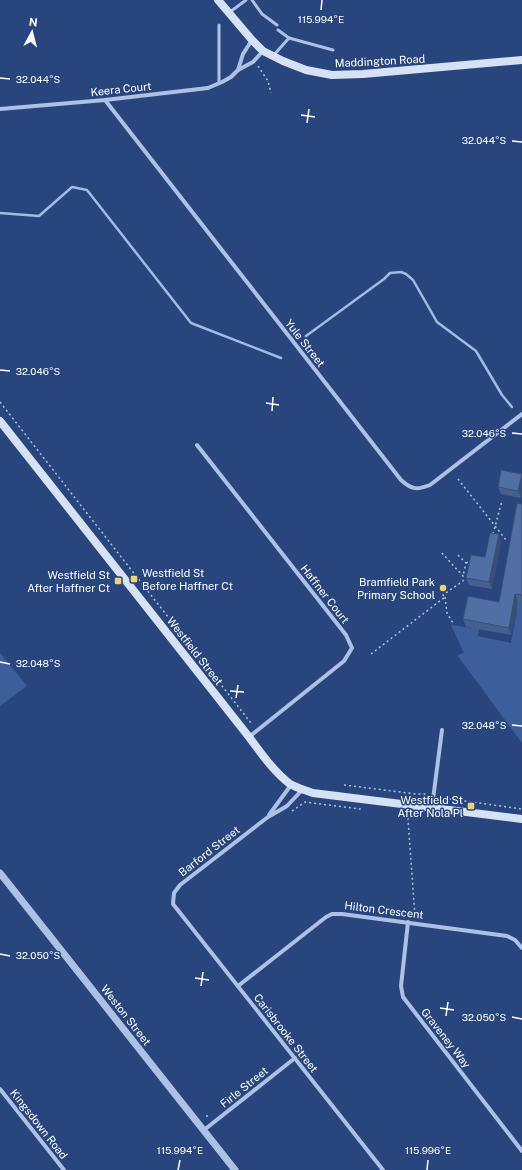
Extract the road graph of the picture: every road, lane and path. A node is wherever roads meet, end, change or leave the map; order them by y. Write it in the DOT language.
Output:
graph roads {
  1 [pos="218,0"];
  2 [pos="246,0"];
  3 [pos="252,0"];
  4 [pos="229,14"];
  5 [pos="219,25"];
  6 [pos="277,25"];
  7 [pos="278,30"];
  8 [pos="289,38"];
  9 [pos="252,40"];
  10 [pos="333,50"];
  11 [pos="263,51"];
  12 [pos="273,56"];
  13 [pos="254,60"];
  14 [pos="522,60"];
  15 [pos="238,70"];
  16 [pos="219,83"];
  17 [pos="271,93"];
  18 [pos="105,100"];
  19 [pos="0,109"];
  20 [pos="0,402"];
  21 [pos="522,414"];
  22 [pos="0,420"];
  23 [pos="197,445"];
  24 [pos="458,479"];
  25 [pos="502,501"];
  26 [pos="495,526"];
  27 [pos="493,534"];
  28 [pos="506,540"];
  29 [pos="440,551"];
  30 [pos="458,555"];
  31 [pos="476,562"];
  32 [pos="466,563"];
  33 [pos="463,576"];
  34 [pos="445,597"];
  35 [pos="453,623"];
  36 [pos="371,654"];
  37 [pos="251,723"];
  38 [pos="442,730"];
  39 [pos="249,737"];
  40 [pos="291,785"];
  41 [pos="344,785"];
  42 [pos="302,790"];
  43 [pos="428,794"];
  44 [pos="440,796"];
  45 [pos="410,805"];
  46 [pos="340,806"];
  47 [pos="432,808"];
  48 [pos="522,809"];
  49 [pos="287,814"];
  50 [pos="268,817"];
  51 [pos="522,819"];
  52 [pos="0,873"];
  53 [pos="175,906"];
  54 [pos="415,917"];
  55 [pos="408,922"];
  56 [pos="522,948"];
  57 [pos="238,986"];
  58 [pos="294,1058"];
  59 [pos="0,1089"];
  60 [pos="204,1130"];
  61 [pos="522,1151"];
  62 [pos="64,1170"];
  63 [pos="235,1170"];
  64 [pos="383,1170"];
  1 -- 4 [label="main road, Maddington Road"];
  2 -- 4 [label="lane"];
  3 -- 6 [label="lane"];
  4 -- 9 [label="main road, Maddington Road"];
  5 -- 16 [label="lane"];
  7 -- 8 [label="lane"];
  8 -- 10 [label="lane"];
  8 -- 12 [label="lane"];
  9 -- 11 [label="main road, Maddington Road"];
  9 -- 15 [label="street"];
  11 -- 12 [label="main road, Maddington Road"];
  11 -- 13 [label="street, Keera Court"];
  12 -- 14 [label="main road, Maddington Road"];
  13 -- 15 [label="street, Keera Court"];
  13 -- 17 [label="path"];
  15 -- 16 [label="street, Keera Court"];
  16 -- 18 [label="street, Keera Court"];
  18 -- 19 [label="street, Keera Court"];
  18 -- 21 [label="street, Yule Street"];
  20 -- 37 [label="path"];
  22 -- 39 [label="main road, Westfield Street"];
  23 -- 39 [label="street, Haffner Court"];
  24 -- 26 [label="path"];
  25 -- 26 [label="path"];
  26 -- 27 [label="path"];
  26 -- 28 [label="path"];
  29 -- 33 [label="path"];
  30 -- 32 [label="path"];
  31 -- 32 [label="path"];
  32 -- 33 [label="path"];
  33 -- 34 [label="path"];
  34 -- 35 [label="path"];
  34 -- 36 [label="path"];
  38 -- 47 [label="street"];
  39 -- 40 [label="main road, Westfield Street"];
  40 -- 42 [label="main road, Westfield Street"];
  40 -- 50 [label="street, Barford Street"];
  41 -- 43 [label="path"];
  42 -- 45 [label="main road, Westfield Street"];
  42 -- 50 [label="street, Barford Street"];
  44 -- 48 [label="path"];
  45 -- 47 [label="main road, Westfield Street"];
  45 -- 54 [label="path"];
  46 -- 49 [label="path"];
  47 -- 51 [label="main road, Westfield Street"];
  50 -- 53 [label="street, Barford Street"];
  52 -- 60 [label="street, Weston Street"];
  53 -- 57 [label="street, Carisbrooke Street"];
  55 -- 56 [label="street, Hilton Crescent"];
  55 -- 57 [label="street, Hilton Crescent"];
  55 -- 61 [label="street, Graveney Way"];
  57 -- 58 [label="street, Carisbrooke Street"];
  58 -- 60 [label="street, Firle Street"];
  58 -- 64 [label="street, Carisbrooke Street"];
  59 -- 62 [label="street, Kingsdown Road"];
  60 -- 63 [label="street, Weston Street"];
}
